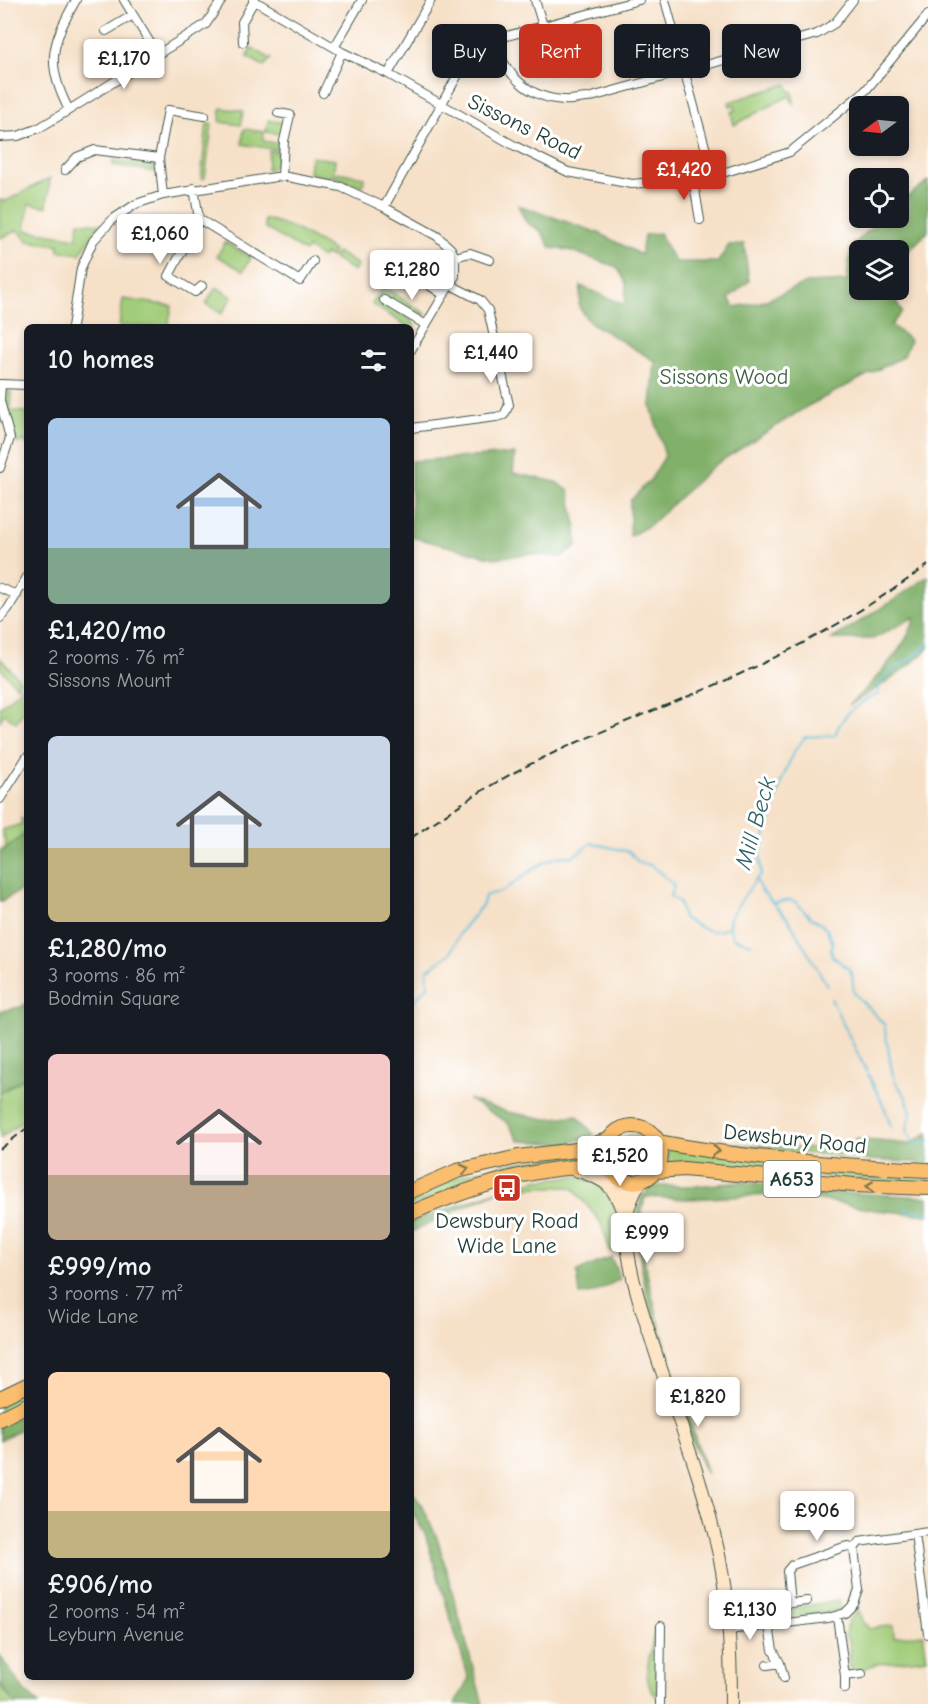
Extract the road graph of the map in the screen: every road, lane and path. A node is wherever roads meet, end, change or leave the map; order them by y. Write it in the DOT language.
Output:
graph roads {
  1 [pos="76,0"];
  2 [pos="124,0"];
  3 [pos="222,0"];
  4 [pos="253,0"];
  5 [pos="362,0"];
  6 [pos="431,0"];
  7 [pos="535,0"];
  8 [pos="639,0"];
  9 [pos="665,0"];
  10 [pos="853,0"];
  11 [pos="629,1"];
  12 [pos="133,15"];
  13 [pos="928,15"];
  14 [pos="542,24"];
  15 [pos="550,24"];
  16 [pos="671,24"];
  17 [pos="106,31"];
  18 [pos="243,42"];
  19 [pos="339,49"];
  20 [pos="157,54"];
  21 [pos="710,65"];
  22 [pos="507,69"];
  23 [pos="388,74"];
  24 [pos="456,78"];
  25 [pos="662,78"];
  26 [pos="686,78"];
  27 [pos="323,93"];
  28 [pos="441,104"];
  29 [pos="69,110"];
  30 [pos="278,113"];
  31 [pos="206,116"];
  32 [pos="0,137"];
  33 [pos="159,158"];
  34 [pos="65,170"];
  35 [pos="282,176"];
  36 [pos="713,176"];
  37 [pos="693,178"];
  38 [pos="194,188"];
  39 [pos="163,195"];
  40 [pos="384,207"];
  41 [pos="199,219"];
  42 [pos="700,220"];
  43 [pos="455,257"];
  44 [pos="490,260"];
  45 [pos="313,261"];
  46 [pos="382,261"];
  47 [pos="451,285"];
  48 [pos="202,286"];
  49 [pos="444,295"];
  50 [pos="384,300"];
  51 [pos="72,324"];
  52 [pos="426,325"];
  53 [pos="414,346"];
  54 [pos="1,384"];
  55 [pos="24,385"];
  56 [pos="414,428"];
  57 [pos="0,468"];
  58 [pos="24,582"];
  59 [pos="0,588"];
  60 [pos="17,595"];
  61 [pos="0,618"];
  62 [pos="24,762"];
  63 [pos="0,799"];
  64 [pos="608,1140"];
  65 [pos="659,1142"];
  66 [pos="570,1168"];
  67 [pos="610,1170"];
  68 [pos="928,1170"];
  69 [pos="656,1171"];
  70 [pos="641,1181"];
  71 [pos="928,1188"];
  72 [pos="414,1190"];
  73 [pos="628,1208"];
  74 [pos="414,1212"];
  75 [pos="626,1222"];
  76 [pos="24,1386"];
  77 [pos="0,1398"];
  78 [pos="24,1407"];
  79 [pos="0,1419"];
  80 [pos="928,1532"];
  81 [pos="915,1534"];
  82 [pos="854,1549"];
  83 [pos="807,1601"];
  84 [pos="790,1603"];
  85 [pos="775,1605"];
  86 [pos="837,1616"];
  87 [pos="661,1626"];
  88 [pos="769,1626"];
  89 [pos="729,1630"];
  90 [pos="928,1634"];
  91 [pos="780,1663"];
  92 [pos="767,1665"];
  93 [pos="862,1674"];
  94 [pos="845,1676"];
  95 [pos="784,1678"];
  96 [pos="844,1689"];
  97 [pos="660,1704"];
  98 [pos="731,1704"];
  1 -- 29 [label="street"];
  2 -- 12 [label="street"];
  3 -- 20 [label="street"];
  4 -- 18 [label="street"];
  4 -- 19 [label="street, Sissons Road"];
  5 -- 19 [label="street"];
  6 -- 23 [label="street"];
  7 -- 14 [label="street"];
  8 -- 11 [label="street"];
  9 -- 16 [label="street"];
  10 -- 21 [label="street"];
  11 -- 15 [label="street"];
  12 -- 17 [label="street"];
  12 -- 20 [label="street"];
  13 -- 36 [label="street, Sissons Road"];
  19 -- 23 [label="street, Sissons Road"];
  19 -- 27 [label="street"];
  20 -- 29 [label="street"];
  22 -- 25 [label="street"];
  23 -- 28 [label="street, Sissons Road"];
  24 -- 28 [label="street"];
  26 -- 36 [label="street"];
  28 -- 37 [label="street, Sissons Road"];
  28 -- 40 [label="street"];
  29 -- 32 [label="street"];
  30 -- 35 [label="street"];
  31 -- 33 [label="street"];
  33 -- 34 [label="street"];
  33 -- 39 [label="street"];
  35 -- 38 [label="street"];
  35 -- 40 [label="street"];
  36 -- 37 [label="street, Sissons Road"];
  37 -- 42 [label="street"];
  38 -- 39 [label="street"];
  38 -- 41 [label="street"];
  39 -- 51 [label="street"];
  40 -- 43 [label="street"];
  41 -- 45 [label="street"];
  41 -- 48 [label="street"];
  43 -- 44 [label="street"];
  43 -- 47 [label="street"];
  46 -- 49 [label="street"];
  47 -- 49 [label="street"];
  47 -- 56 [label="street"];
  49 -- 52 [label="street"];
  50 -- 52 [label="street"];
  52 -- 53 [label="street"];
  54 -- 55 [label="street"];
  54 -- 57 [label="street"];
  58 -- 60 [label="street"];
  59 -- 60 [label="street"];
  60 -- 61 [label="street"];
  62 -- 63 [label="street"];
  64 -- 65 [label="highway, Dewsbury Road / A653"];
  64 -- 67 [label="highway"];
  72 -- 64 [label="highway, Dewsbury Road / A653, one-way"];
  65 -- 68 [label="highway, Dewsbury Road / A653, one-way"];
  65 -- 69 [label="highway"];
  66 -- 67 [label="highway"];
  66 -- 74 [label="highway"];
  66 -- 75 [label="main road"];
  67 -- 70 [label="highway"];
  67 -- 73 [label="main road"];
  69 -- 70 [label="highway"];
  71 -- 69 [label="highway, Dewsbury Road / A653, one-way"];
  70 -- 73 [label="main road"];
  73 -- 75 [label="main road"];
  75 -- 89 [label="main road"];
  76 -- 77 [label="highway"];
  78 -- 79 [label="highway"];
  80 -- 81 [label="street"];
  81 -- 82 [label="street"];
  81 -- 90 [label="street"];
  82 -- 84 [label="street"];
  82 -- 86 [label="street"];
  83 -- 84 [label="street"];
  84 -- 85 [label="street"];
  86 -- 88 [label="street"];
  86 -- 94 [label="street"];
  87 -- 97 [label="street"];
  88 -- 89 [label="street"];
  88 -- 91 [label="street"];
  89 -- 98 [label="main road"];
  91 -- 92 [label="street"];
  91 -- 95 [label="street"];
  93 -- 94 [label="street"];
  94 -- 96 [label="street"];
}
